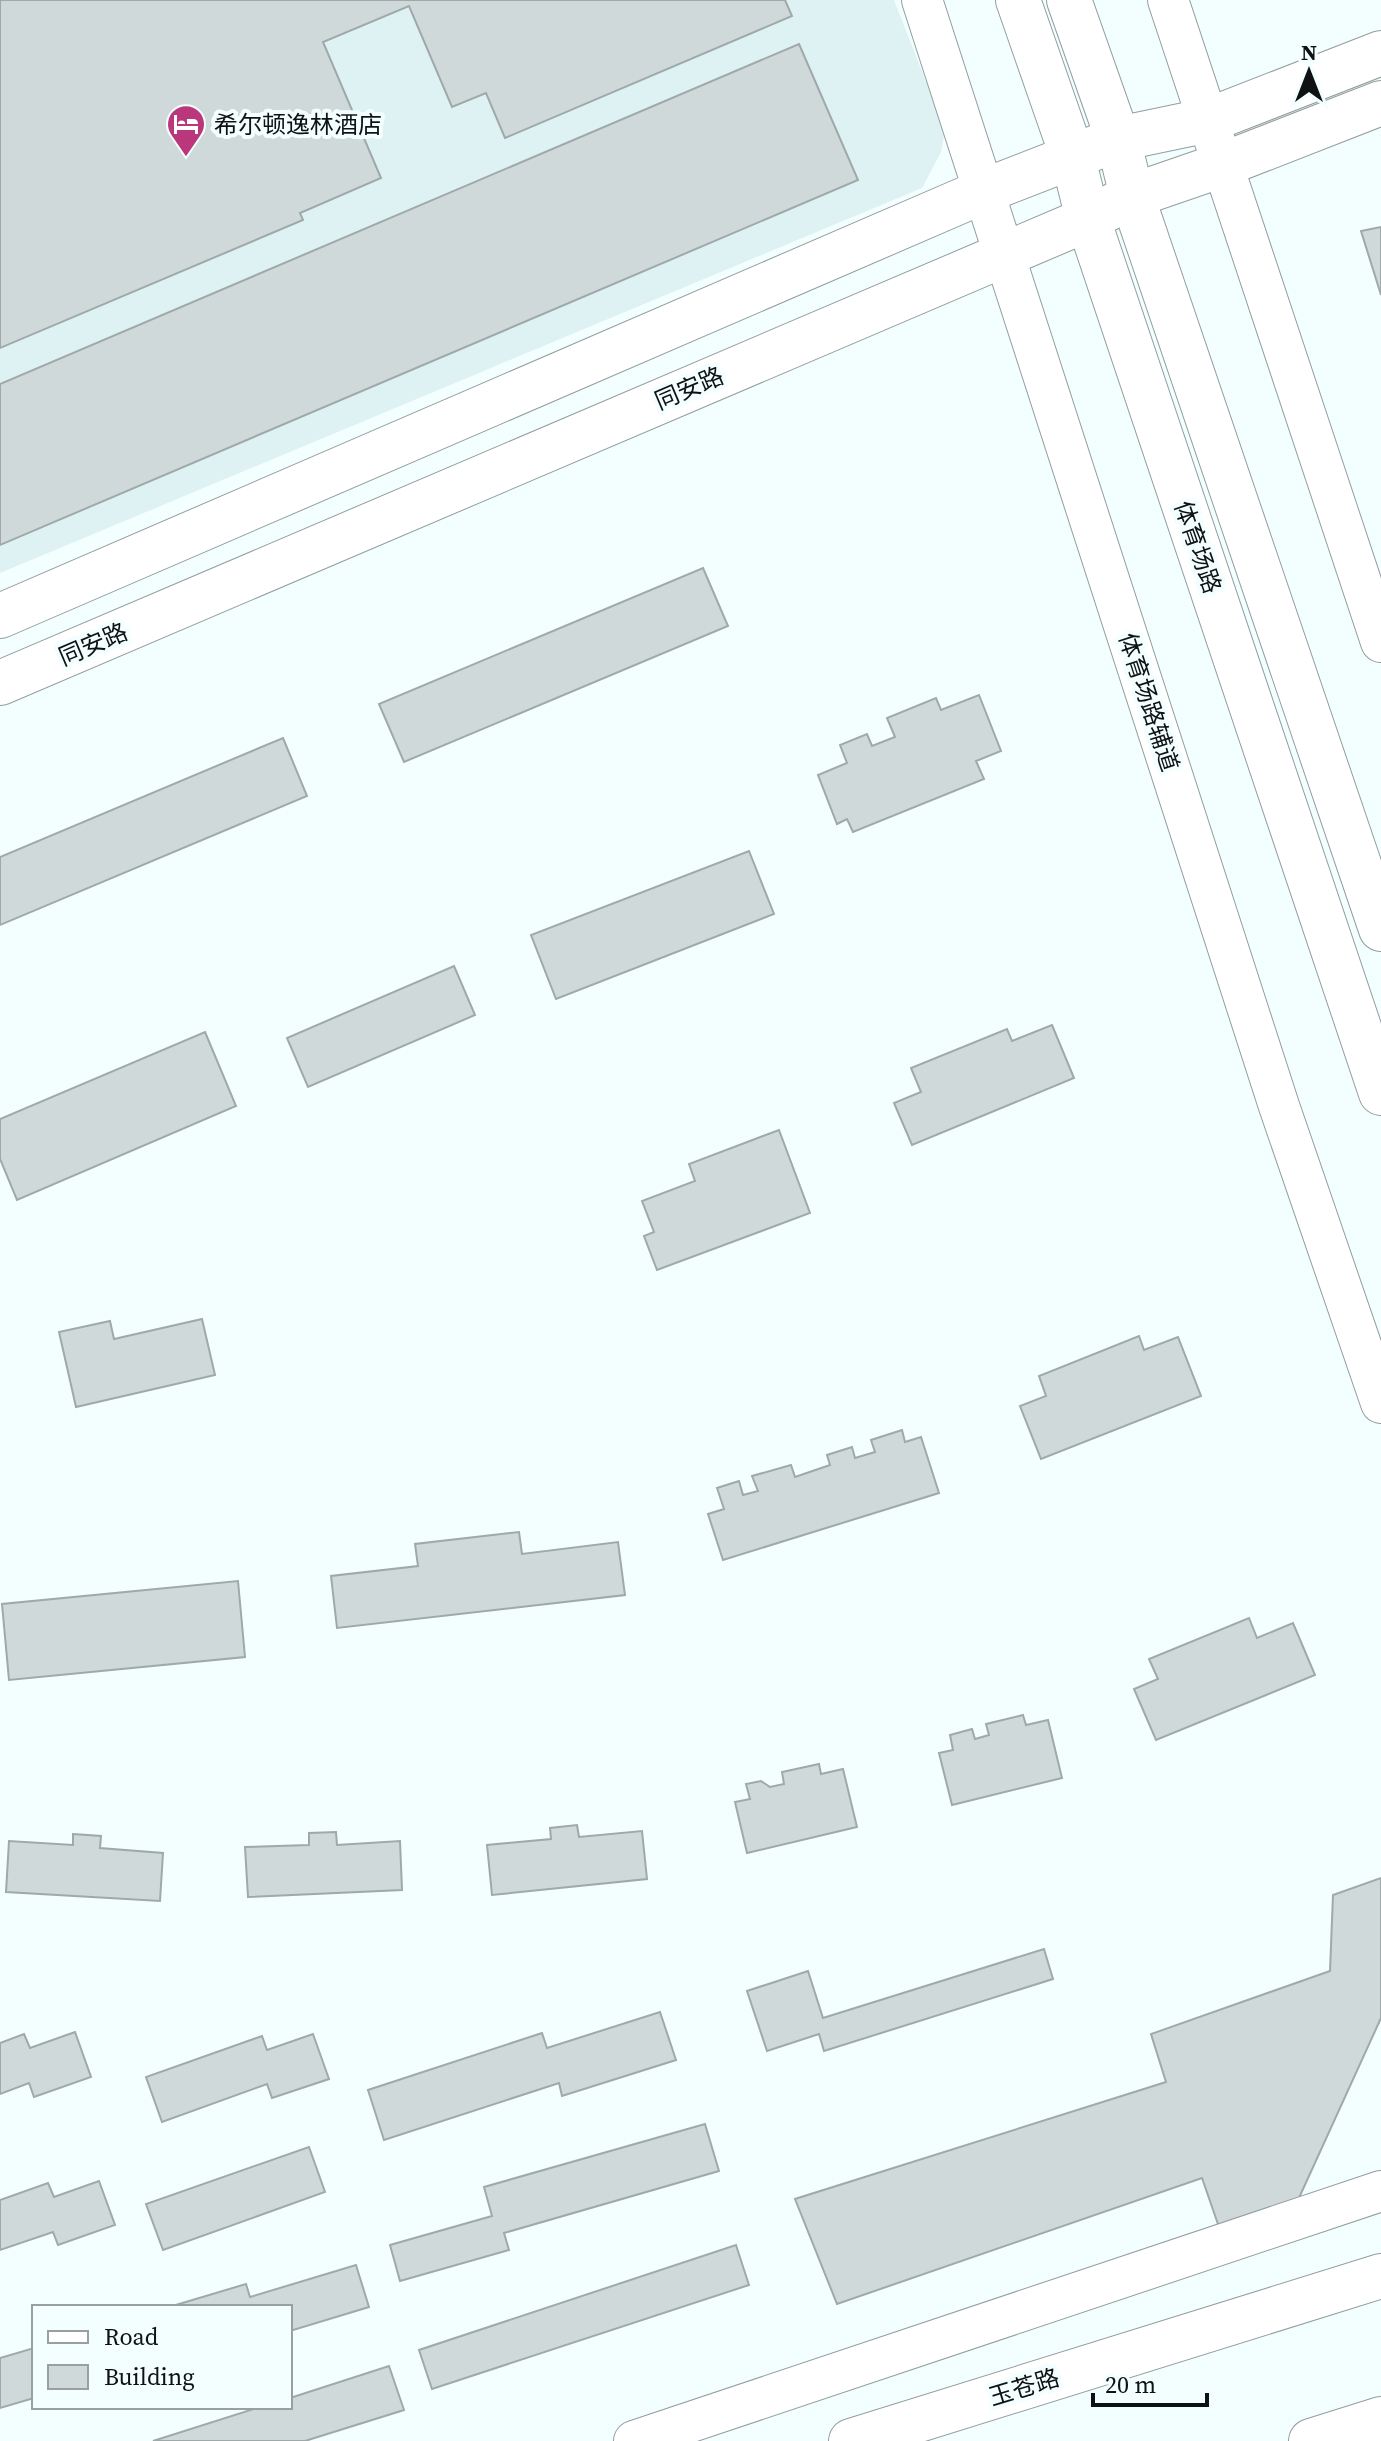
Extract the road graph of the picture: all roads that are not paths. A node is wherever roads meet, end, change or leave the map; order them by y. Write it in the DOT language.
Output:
graph roads {
  1 [pos="922,0"];
  2 [pos="1018,0"];
  3 [pos="1069,0"];
  4 [pos="1168,0"];
  5 [pos="1381,53"];
  6 [pos="1381,103"];
  7 [pos="1209,120"];
  8 [pos="1118,139"];
  9 [pos="1073,158"];
  10 [pos="1222,165"];
  11 [pos="984,191"];
  12 [pos="1132,196"];
  13 [pos="1088,219"];
  14 [pos="1004,253"];
  15 [pos="0,616"];
  16 [pos="1381,642"];
  17 [pos="0,683"];
  18 [pos="1381,929"];
  19 [pos="1381,1093"];
  20 [pos="1381,1403"];
  21 [pos="1381,2191"];
  22 [pos="1381,2276"];
  23 [pos="1381,2419"];
  24 [pos="634,2441"];
  25 [pos="851,2441"];
  26 [pos="1311,2441"];
  1 -- 11 [label="street, 体育场路辅道"];
  2 -- 9 [label="street, 体育场路"];
  3 -- 8 [label="street, 体育场路"];
  4 -- 7 [label="street"];
  5 -- 7 [label="street"];
  6 -- 10 [label="street, 同安路"];
  7 -- 8 [label="street"];
  7 -- 10 [label="street"];
  8 -- 9 [label="street"];
  8 -- 12 [label="street, 体育场路"];
  9 -- 11 [label="street"];
  9 -- 13 [label="street, 体育场路"];
  10 -- 12 [label="street, 同安路"];
  10 -- 16 [label="street"];
  11 -- 14 [label="street, 体育场路辅道"];
  11 -- 15 [label="street"];
  12 -- 13 [label="street, 同安路"];
  12 -- 18 [label="street, 体育场路"];
  13 -- 14 [label="street, 同安路"];
  13 -- 19 [label="street, 体育场路"];
  14 -- 17 [label="street, 同安路"];
  14 -- 20 [label="street, 体育场路辅道"];
  21 -- 24 [label="street"];
  22 -- 25 [label="street, 玉苍路"];
  23 -- 26 [label="street"];
}
